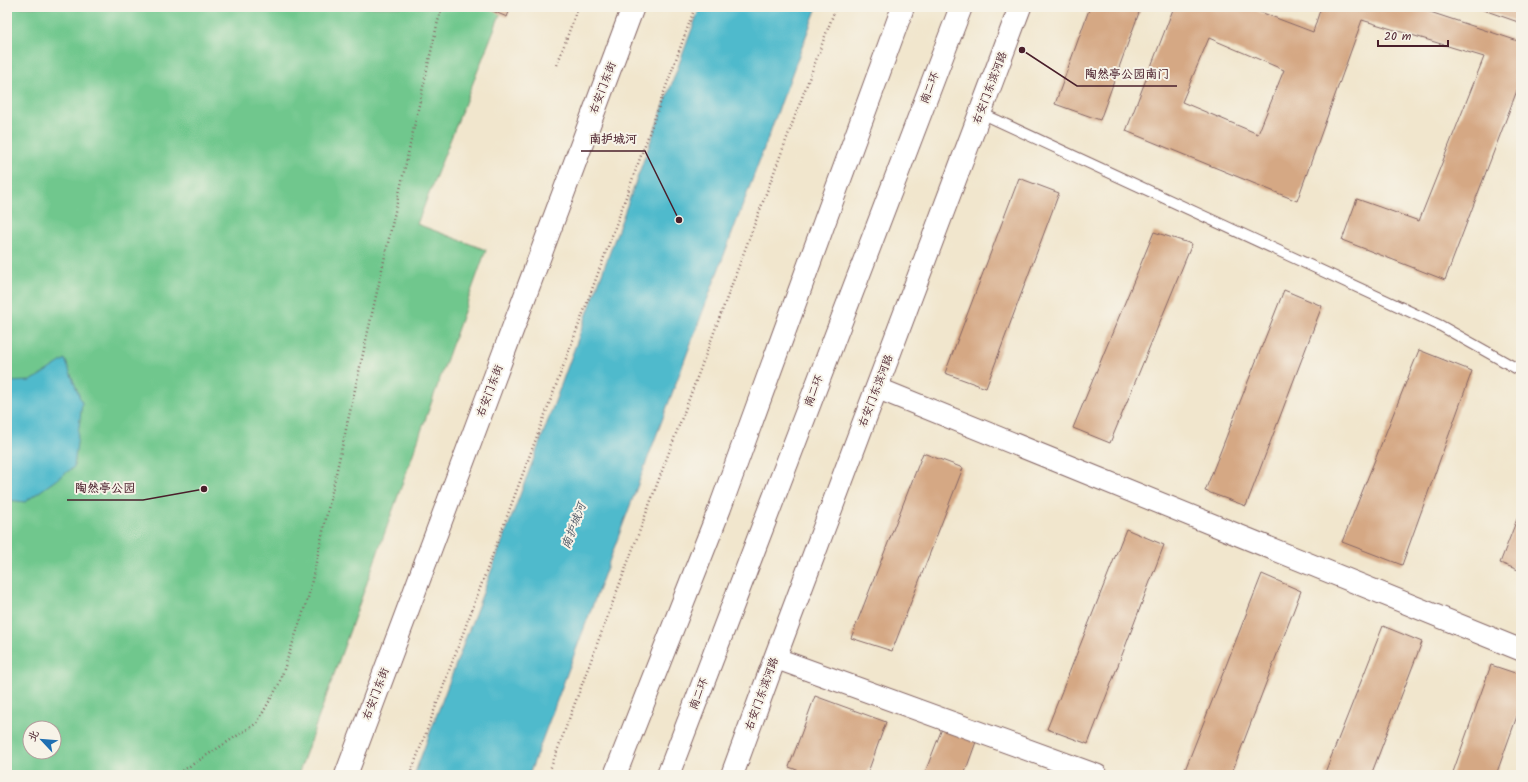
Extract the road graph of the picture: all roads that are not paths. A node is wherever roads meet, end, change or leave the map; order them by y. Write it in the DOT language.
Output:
graph roads {
  1 [pos="633,7"];
  2 [pos="903,7"];
  3 [pos="961,7"];
  4 [pos="1020,7"];
  5 [pos="981,113"];
  6 [pos="1521,371"];
  7 [pos="877,388"];
  8 [pos="1521,650"];
  9 [pos="775,658"];
  10 [pos="346,775"];
  11 [pos="615,775"];
  12 [pos="668,775"];
  13 [pos="732,775"];
  14 [pos="1097,775"];
  1 -- 10 [label="main road, 右安门东街"];
  2 -- 11 [label="main road"];
  3 -- 12 [label="main road, 南二环"];
  4 -- 5 [label="main road, 右安门东滨河路"];
  5 -- 6 [label="lane"];
  5 -- 7 [label="main road, 右安门东滨河路"];
  7 -- 8 [label="street"];
  7 -- 9 [label="main road, 右安门东滨河路"];
  9 -- 13 [label="main road, 右安门东滨河路"];
  9 -- 14 [label="street"];
}
